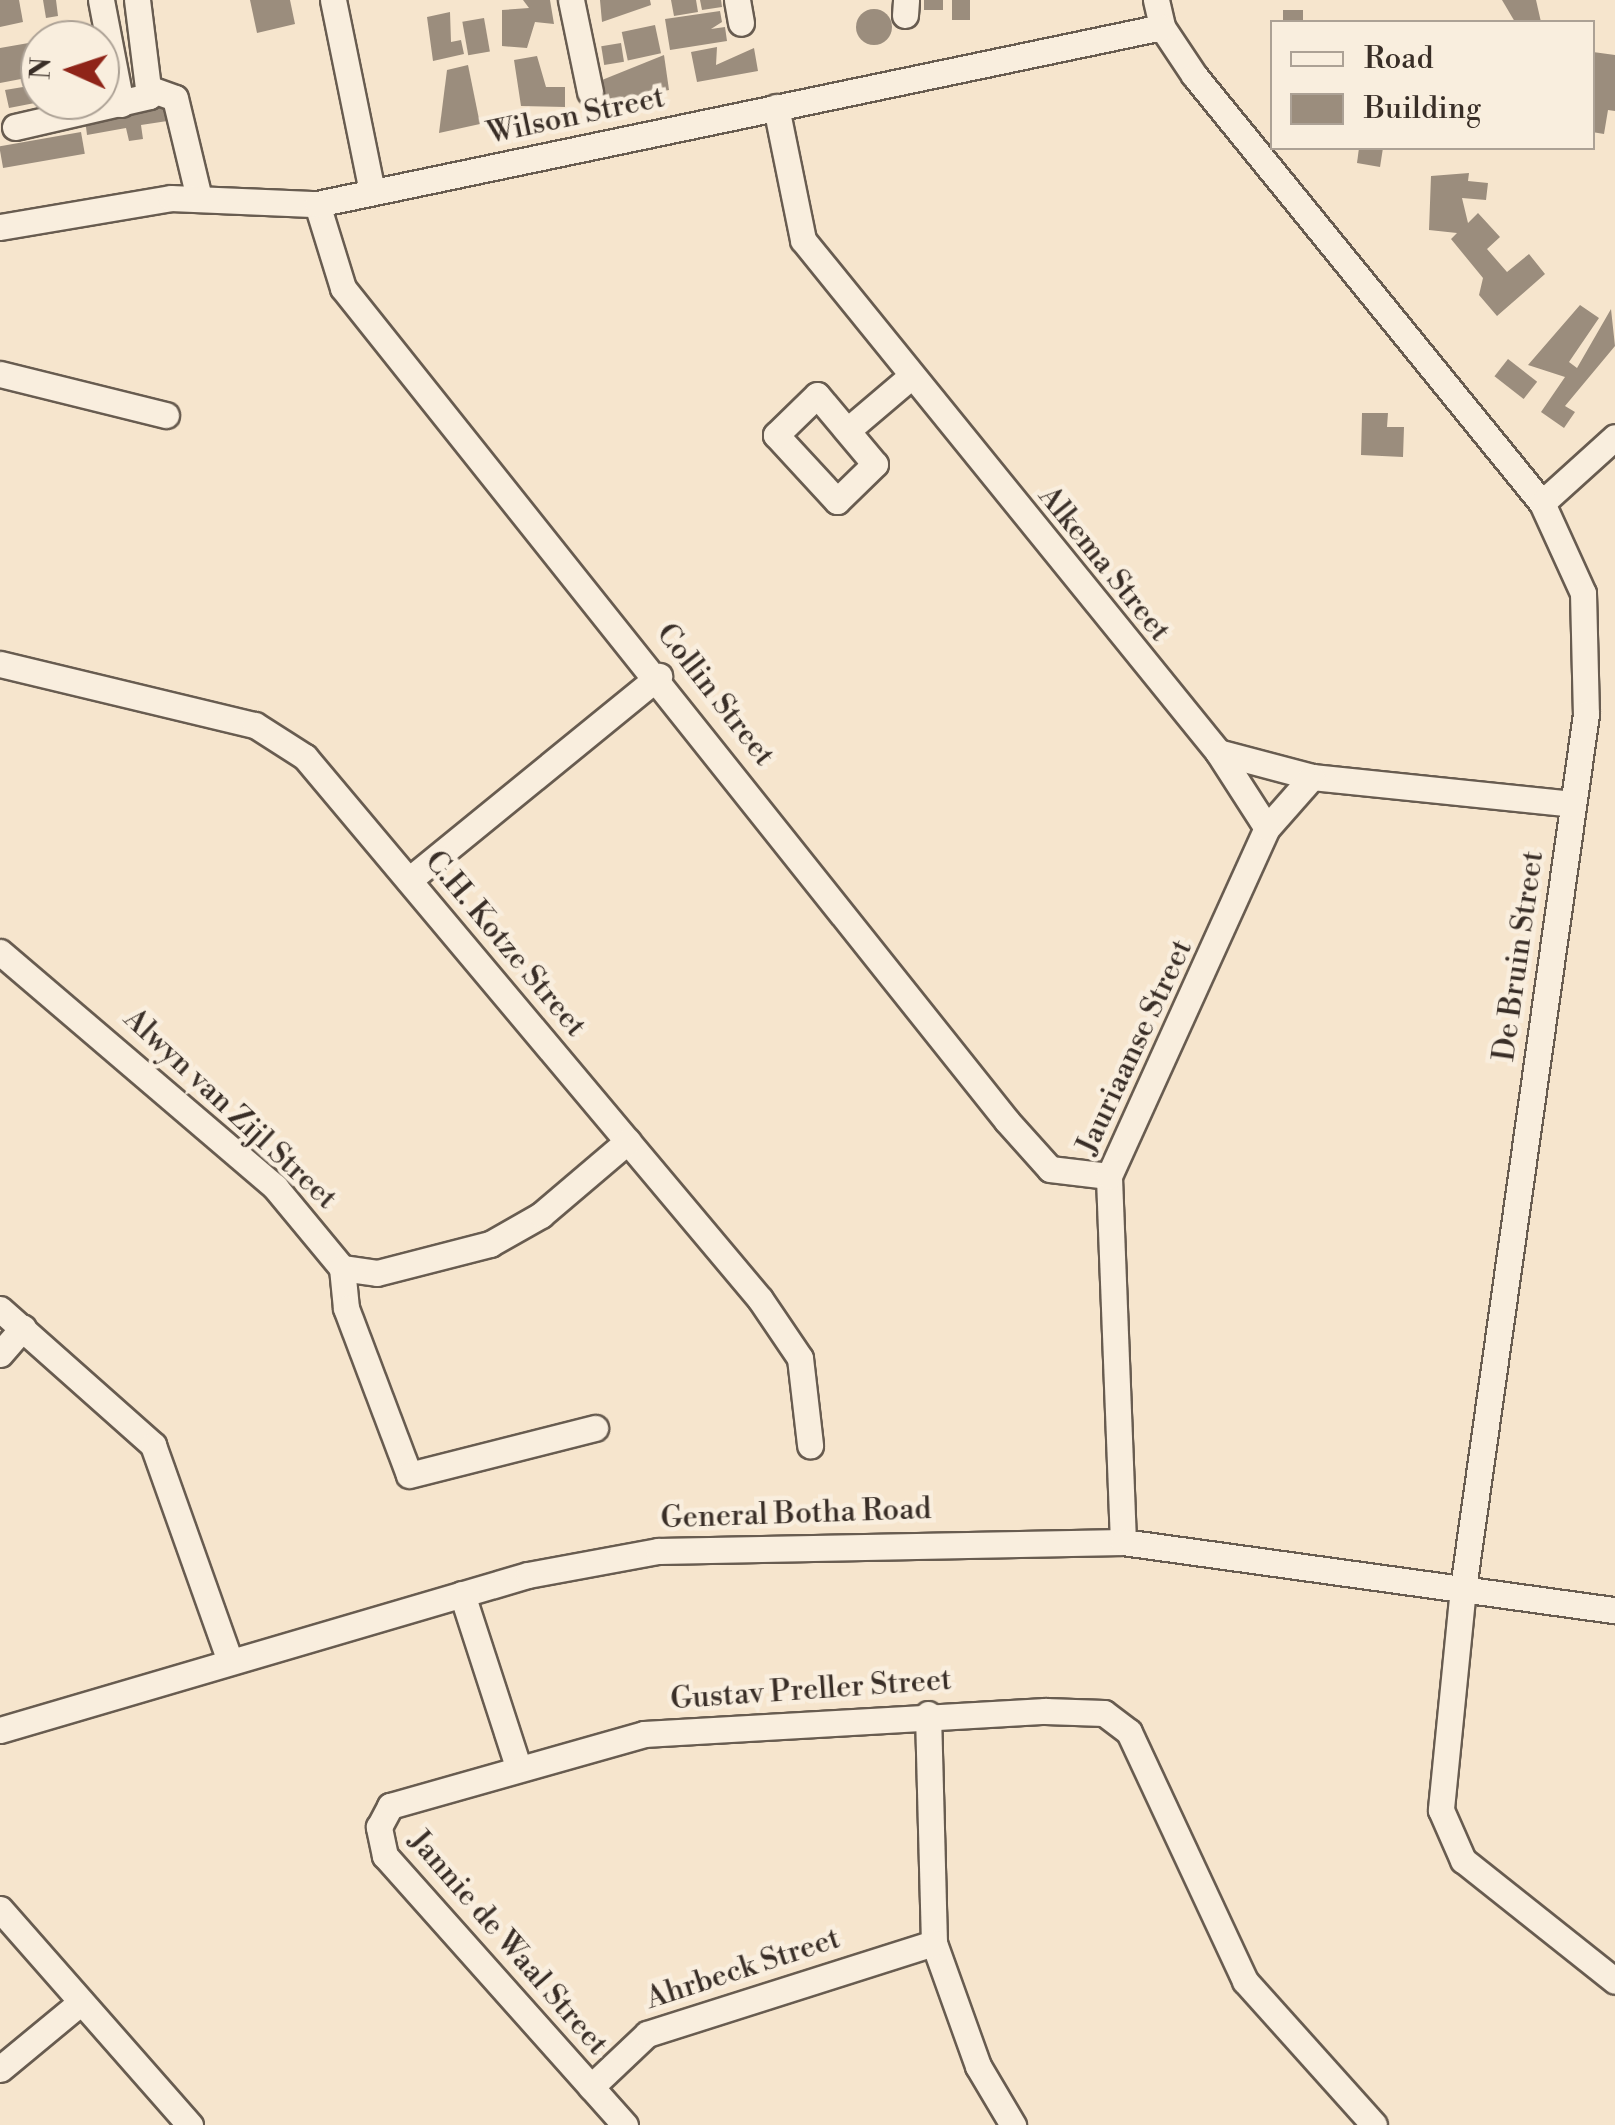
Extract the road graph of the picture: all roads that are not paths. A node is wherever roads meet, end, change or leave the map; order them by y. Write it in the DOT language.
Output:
graph roads {
  1 [pos="101,0"];
  2 [pos="137,0"];
  3 [pos="332,0"];
  4 [pos="571,0"];
  5 [pos="1156,0"];
  6 [pos="1162,27"];
  7 [pos="152,90"];
  8 [pos="590,92"];
  9 [pos="121,104"];
  10 [pos="776,108"];
  11 [pos="15,127"];
  12 [pos="372,192"];
  13 [pos="199,198"];
  14 [pos="317,204"];
  15 [pos="0,226"];
  16 [pos="0,374"];
  17 [pos="910,376"];
  18 [pos="166,414"];
  19 [pos="849,429"];
  20 [pos="1615,437"];
  21 [pos="1542,503"];
  22 [pos="0,664"];
  23 [pos="659,676"];
  24 [pos="1218,752"];
  25 [pos="1312,777"];
  26 [pos="1573,804"];
  27 [pos="1266,828"];
  28 [pos="408,880"];
  29 [pos="0,952"];
  30 [pos="628,1141"];
  31 [pos="1109,1176"];
  32 [pos="342,1268"];
  33 [pos="0,1309"];
  34 [pos="23,1328"];
  35 [pos="0,1354"];
  36 [pos="595,1428"];
  37 [pos="810,1444"];
  38 [pos="1123,1542"];
  39 [pos="1462,1588"];
  40 [pos="462,1594"];
  41 [pos="1615,1610"];
  42 [pos="229,1658"];
  43 [pos="928,1714"];
  44 [pos="0,1730"];
  45 [pos="518,1766"];
  46 [pos="0,1909"];
  47 [pos="934,1942"];
  48 [pos="1615,1981"];
  49 [pos="80,2002"];
  50 [pos="0,2070"];
  51 [pos="590,2087"];
  52 [pos="190,2125"];
  53 [pos="625,2125"];
  54 [pos="1012,2125"];
  55 [pos="1374,2125"];
  1 -- 9 [label="street"];
  2 -- 7 [label="street"];
  3 -- 12 [label="street"];
  4 -- 8 [label="street"];
  5 -- 6 [label="street, De Bruin Street"];
  6 -- 10 [label="street, Wilson Street"];
  6 -- 21 [label="street, De Bruin Street"];
  7 -- 9 [label="street"];
  7 -- 13 [label="street"];
  9 -- 11 [label="street"];
  10 -- 12 [label="street, Wilson Street"];
  10 -- 17 [label="street, Alkema Street"];
  12 -- 14 [label="street, Wilson Street"];
  13 -- 14 [label="street, Wilson Street"];
  13 -- 15 [label="street, Wilson Street"];
  14 -- 23 [label="street, Collin Street"];
  16 -- 18 [label="street"];
  17 -- 19 [label="street"];
  17 -- 24 [label="street, Alkema Street"];
  20 -- 21 [label="street"];
  21 -- 26 [label="street, De Bruin Street"];
  22 -- 28 [label="street, C.H. Kotze Street"];
  23 -- 28 [label="street"];
  23 -- 31 [label="street, Collin Street"];
  24 -- 25 [label="street"];
  24 -- 27 [label="street"];
  25 -- 26 [label="street"];
  25 -- 27 [label="street, Jauriaanse Street"];
  26 -- 39 [label="street, De Bruin Street"];
  27 -- 31 [label="street, Jauriaanse Street"];
  28 -- 30 [label="street, C.H. Kotze Street"];
  29 -- 32 [label="street, Alwyn van Zijl Street"];
  30 -- 32 [label="street"];
  30 -- 37 [label="street, C.H. Kotze Street"];
  31 -- 38 [label="street, Jauriaanse Street"];
  32 -- 36 [label="street"];
  33 -- 34 [label="street"];
  34 -- 35 [label="street"];
  34 -- 42 [label="street"];
  38 -- 39 [label="street, General Botha Road"];
  38 -- 40 [label="street, General Botha Road"];
  39 -- 41 [label="street, General Botha Road"];
  39 -- 48 [label="street, De Bruin Street"];
  40 -- 42 [label="street, General Botha Road"];
  40 -- 45 [label="street"];
  42 -- 44 [label="street, General Botha Road"];
  43 -- 45 [label="street, Gustav Preller Street"];
  43 -- 47 [label="street"];
  43 -- 55 [label="street, Gustav Preller Street"];
  45 -- 51 [label="street, Jannie de Waal Street"];
  46 -- 49 [label="street"];
  47 -- 51 [label="street, Ahrbeck Street"];
  47 -- 54 [label="street"];
  49 -- 50 [label="street"];
  49 -- 52 [label="street"];
  51 -- 53 [label="street, Jannie de Waal Street"];
}
